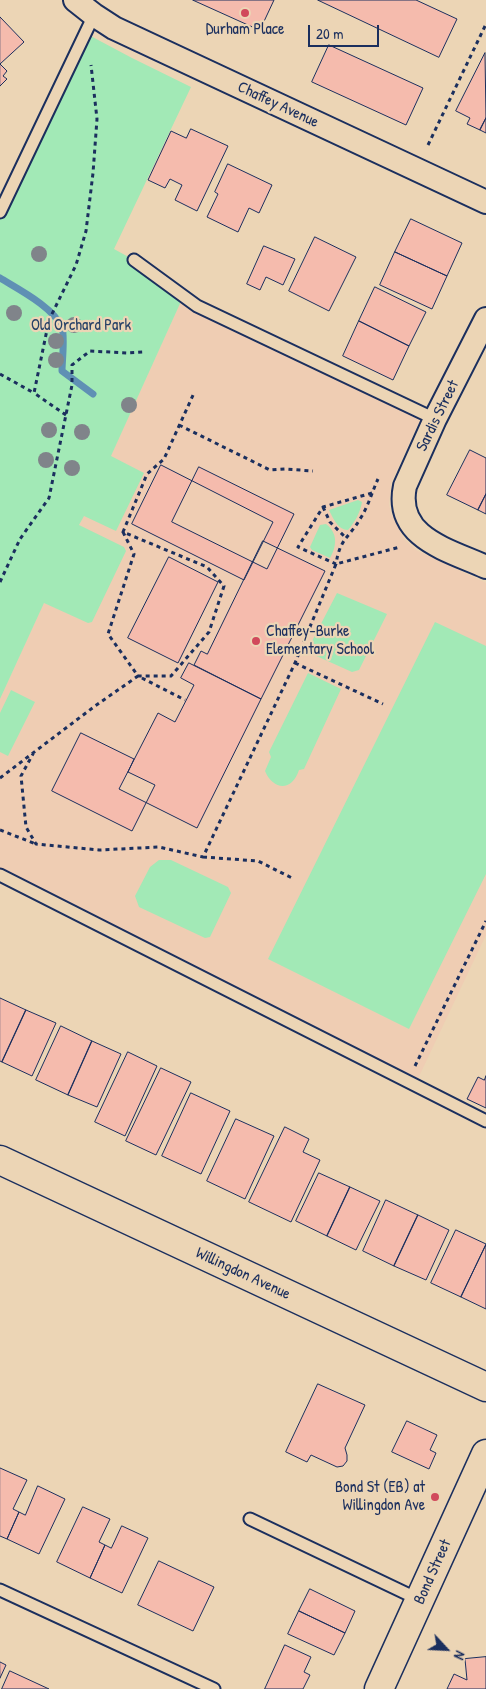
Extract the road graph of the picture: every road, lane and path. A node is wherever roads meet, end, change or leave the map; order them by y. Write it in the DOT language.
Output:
graph roads {
  1 [pos="75,0"];
  2 [pos="94,15"];
  3 [pos="486,24"];
  4 [pos="90,58"];
  5 [pos="428,145"];
  6 [pos="486,202"];
  7 [pos="0,212"];
  8 [pos="134,260"];
  9 [pos="486,319"];
  10 [pos="144,352"];
  11 [pos="0,374"];
  12 [pos="34,393"];
  13 [pos="194,393"];
  14 [pos="66,415"];
  15 [pos="435,419"];
  16 [pos="179,425"];
  17 [pos="313,471"];
  18 [pos="378,479"];
  19 [pos="372,493"];
  20 [pos="323,507"];
  21 [pos="123,532"];
  22 [pos="345,537"];
  23 [pos="404,546"];
  24 [pos="336,564"];
  25 [pos="486,568"];
  26 [pos="0,582"];
  27 [pos="295,663"];
  28 [pos="138,676"];
  29 [pos="185,700"];
  30 [pos="382,704"];
  31 [pos="34,752"];
  32 [pos="0,778"];
  33 [pos="0,830"];
  34 [pos="36,844"];
  35 [pos="203,857"];
  36 [pos="0,875"];
  37 [pos="292,878"];
  38 [pos="486,921"];
  39 [pos="408,1081"];
  40 [pos="486,1122"];
  41 [pos="0,1160"];
  42 [pos="486,1387"];
  43 [pos="486,1454"];
  44 [pos="250,1519"];
  45 [pos="0,1590"];
  46 [pos="420,1600"];
  47 [pos="214,1689"];
  48 [pos="379,1689"];
  1 -- 2 [label="street, Chaffey Avenue"];
  2 -- 6 [label="street, Chaffey Avenue"];
  2 -- 7 [label="lane"];
  3 -- 5 [label="path"];
  4 -- 12 [label="path"];
  8 -- 15 [label="lane"];
  9 -- 15 [label="street, Sardis Street"];
  10 -- 14 [label="path"];
  11 -- 12 [label="path"];
  12 -- 14 [label="path"];
  13 -- 16 [label="path"];
  14 -- 26 [label="path"];
  15 -- 25 [label="street, Sardis Street"];
  16 -- 17 [label="path"];
  16 -- 21 [label="path"];
  18 -- 19 [label="path"];
  19 -- 20 [label="path"];
  19 -- 22 [label="path"];
  20 -- 22 [label="path"];
  20 -- 24 [label="path"];
  21 -- 28 [label="path"];
  21 -- 28 [label="path"];
  22 -- 24 [label="path"];
  23 -- 24 [label="path"];
  24 -- 27 [label="path"];
  27 -- 30 [label="path"];
  27 -- 35 [label="path"];
  28 -- 29 [label="path"];
  28 -- 31 [label="path"];
  31 -- 32 [label="path"];
  31 -- 34 [label="path"];
  33 -- 34 [label="path"];
  34 -- 35 [label="path"];
  35 -- 37 [label="path"];
  36 -- 39 [label="lane"];
  38 -- 39 [label="path"];
  39 -- 40 [label="lane"];
  41 -- 42 [label="main road, Willingdon Avenue"];
  43 -- 46 [label="main road, Bond Street"];
  44 -- 46 [label="lane"];
  45 -- 47 [label="lane"];
  46 -- 48 [label="main road, Bond Street"];
}
